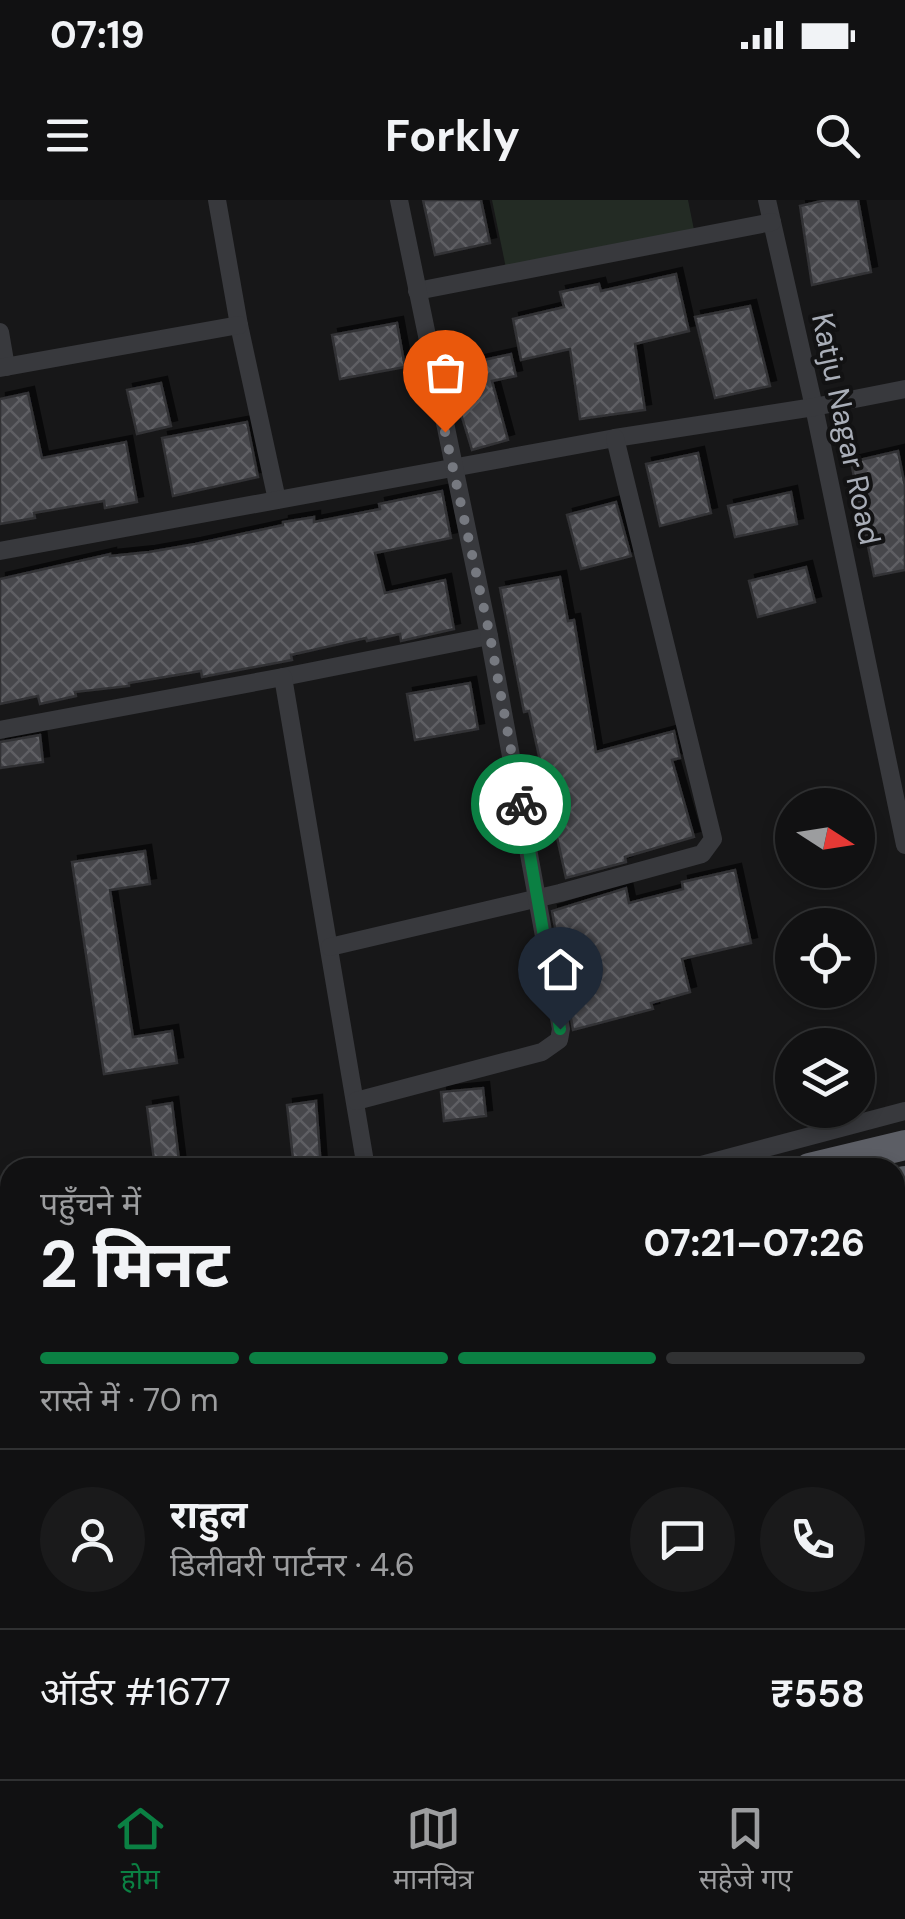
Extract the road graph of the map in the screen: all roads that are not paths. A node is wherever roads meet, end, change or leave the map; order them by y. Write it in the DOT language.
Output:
graph roads {
  1 [pos="216,200"];
  2 [pos="399,200"];
  3 [pos="767,200"];
  4 [pos="772,222"];
  5 [pos="417,291"];
  6 [pos="239,326"];
  7 [pos="0,332"];
  8 [pos="3,367"];
  9 [pos="905,388"];
  10 [pos="814,407"];
  11 [pos="616,438"];
  12 [pos="452,468"];
  13 [pos="277,500"];
  14 [pos="0,552"];
  15 [pos="490,636"];
  16 [pos="284,677"];
  17 [pos="0,730"];
  18 [pos="902,817"];
  19 [pos="905,845"];
  20 [pos="538,898"];
  21 [pos="330,947"];
  22 [pos="356,1101"];
  23 [pos="905,1112"];
  24 [pos="905,1145"];
  25 [pos="365,1158"];
  26 [pos="728,1158"];
  27 [pos="851,1158"];
  1 -- 6 [label="street"];
  2 -- 5 [label="street"];
  3 -- 4 [label="street, Katju Nagar Road"];
  4 -- 5 [label="street"];
  4 -- 10 [label="street, Katju Nagar Road"];
  5 -- 12 [label="street"];
  6 -- 8 [label="street"];
  6 -- 13 [label="street"];
  7 -- 8 [label="street"];
  9 -- 10 [label="street"];
  10 -- 11 [label="street"];
  10 -- 18 [label="street, Katju Nagar Road"];
  11 -- 12 [label="street"];
  11 -- 20 [label="street"];
  12 -- 13 [label="street"];
  12 -- 15 [label="street"];
  13 -- 14 [label="street"];
  15 -- 16 [label="street"];
  15 -- 20 [label="street"];
  16 -- 17 [label="street"];
  16 -- 21 [label="street"];
  18 -- 19 [label="street, Katju Nagar Road"];
  20 -- 21 [label="street"];
  20 -- 22 [label="street"];
  21 -- 22 [label="street"];
  22 -- 25 [label="street"];
  23 -- 26 [label="street"];
  24 -- 27 [label="highway"];
}
